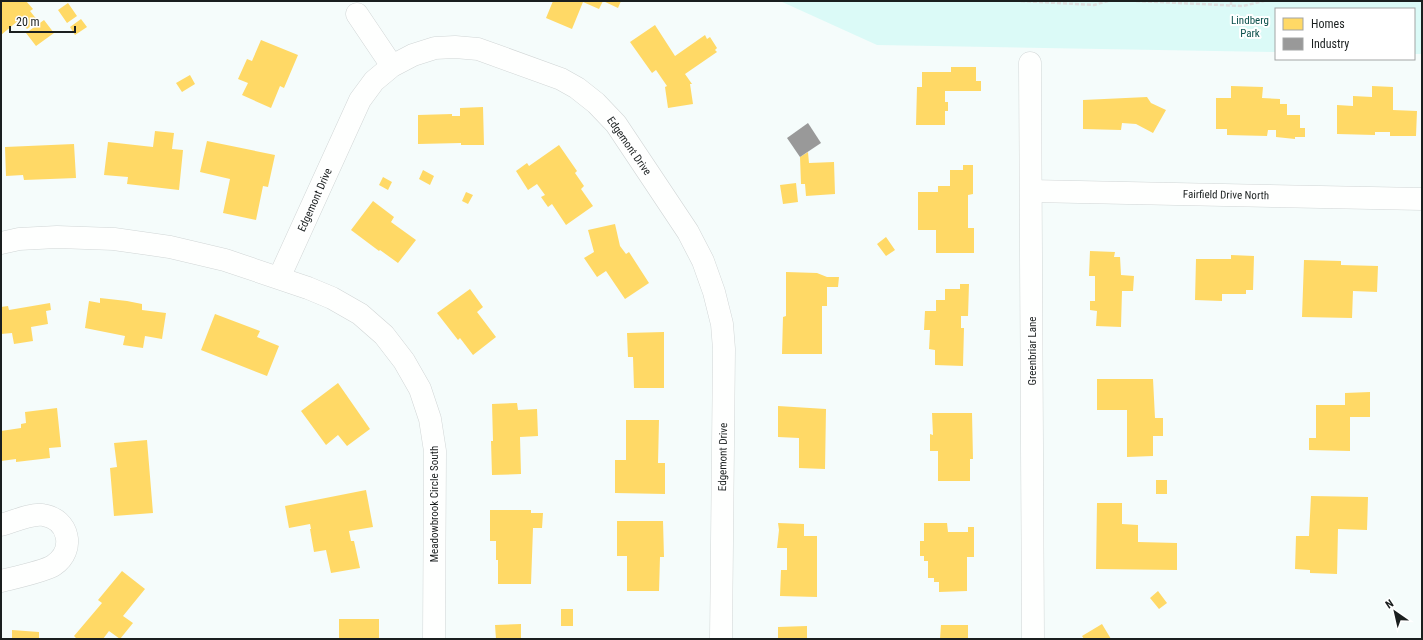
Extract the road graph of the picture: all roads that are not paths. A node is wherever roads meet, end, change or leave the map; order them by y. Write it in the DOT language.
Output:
graph roads {
  1 [pos="357,14"];
  2 [pos="1030,63"];
  3 [pos="392,66"];
  4 [pos="1031,191"];
  5 [pos="1422,199"];
  6 [pos="1,243"];
  7 [pos="279,278"];
  8 [pos="1,525"];
  9 [pos="1,581"];
  10 [pos="434,639"];
  11 [pos="721,639"];
  12 [pos="1033,639"];
  1 -- 3 [label="street"];
  2 -- 4 [label="street, Greenbriar Lane"];
  3 -- 7 [label="street, Edgemont Drive"];
  3 -- 11 [label="street, Edgemont Drive"];
  4 -- 5 [label="street, Fairfield Drive North"];
  4 -- 12 [label="street, Greenbriar Lane"];
  6 -- 7 [label="street, Meadowbrook Circle South"];
  7 -- 10 [label="street, Meadowbrook Circle South"];
  8 -- 9 [label="street"];
}
